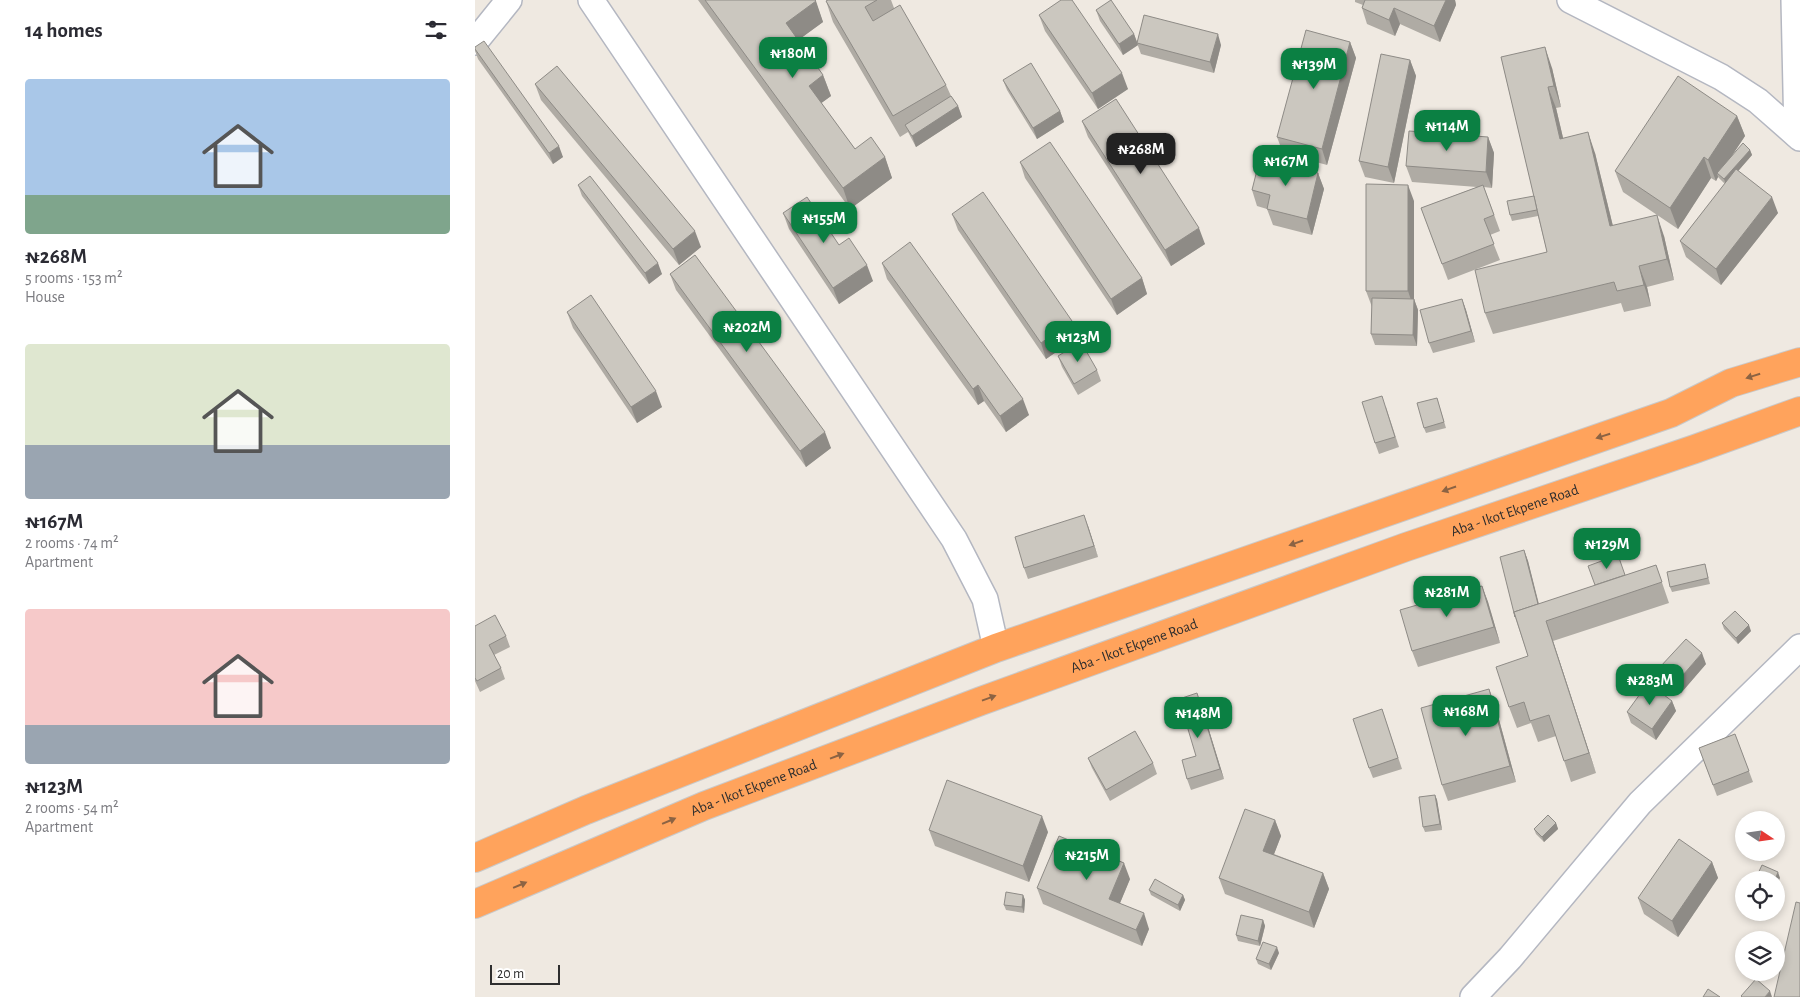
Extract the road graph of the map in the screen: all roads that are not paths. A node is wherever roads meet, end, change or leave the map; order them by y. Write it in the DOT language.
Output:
graph roads {
  1 [pos="509,0"];
  2 [pos="591,0"];
  3 [pos="1570,0"];
  4 [pos="1794,0"];
  5 [pos="475,42"];
  6 [pos="1798,137"];
  7 [pos="1800,362"];
  8 [pos="1800,411"];
  9 [pos="1800,647"];
  10 [pos="996,648"];
  11 [pos="475,858"];
  12 [pos="475,904"];
  13 [pos="1473,997"];
  1 -- 5 [label="street"];
  2 -- 10 [label="street"];
  3 -- 6 [label="street"];
  4 -- 6 [label="street"];
  7 -- 10 [label="highway, one-way"];
  12 -- 8 [label="highway, Aba - Ikot Ekpene Road, one-way"];
  9 -- 13 [label="street"];
  10 -- 11 [label="highway"];
}
